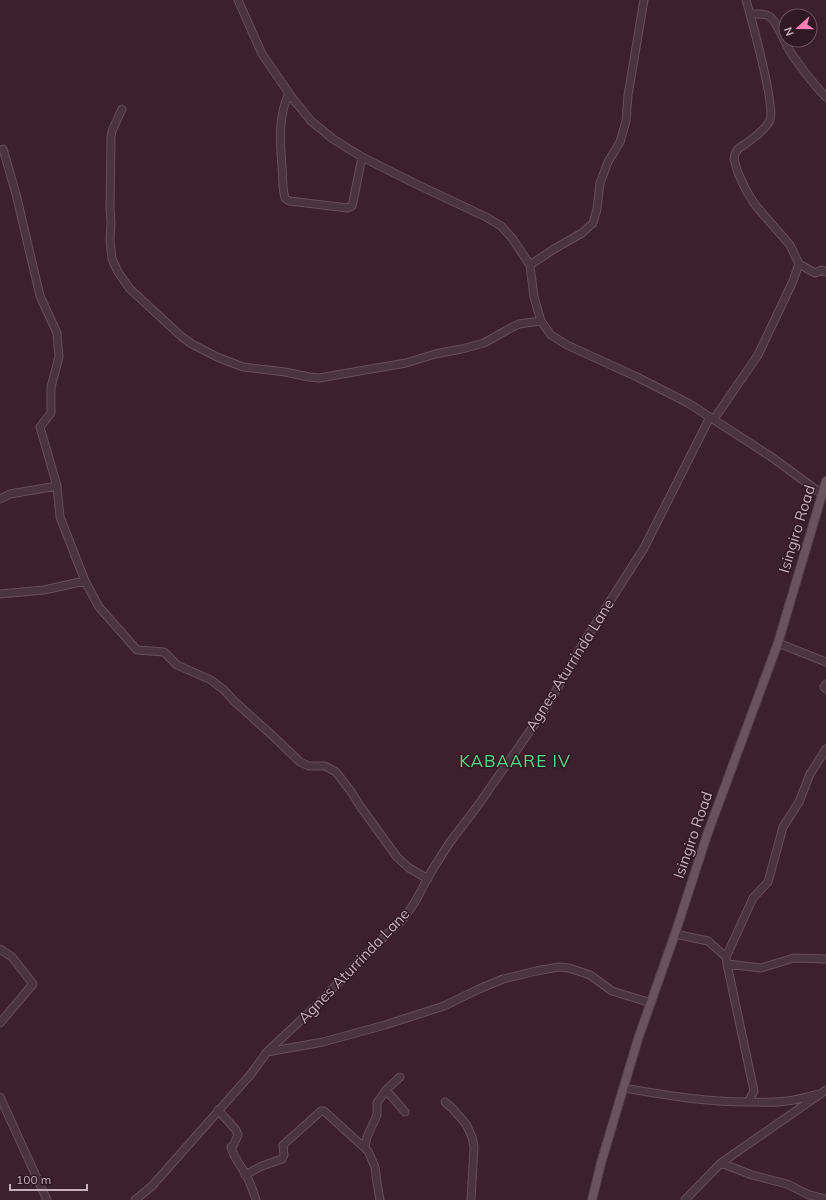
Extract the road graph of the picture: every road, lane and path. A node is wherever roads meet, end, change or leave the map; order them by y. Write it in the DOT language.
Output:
graph roads {
  1 [pos="238,0"];
  2 [pos="644,0"];
  3 [pos="746,0"];
  4 [pos="750,14"];
  5 [pos="289,93"];
  6 [pos="826,97"];
  7 [pos="122,109"];
  8 [pos="3,149"];
  9 [pos="362,157"];
  10 [pos="799,264"];
  11 [pos="530,265"];
  12 [pos="826,272"];
  13 [pos="541,321"];
  14 [pos="712,418"];
  15 [pos="826,482"];
  16 [pos="57,486"];
  17 [pos="822,494"];
  18 [pos="0,499"];
  19 [pos="85,581"];
  20 [pos="0,594"];
  21 [pos="778,643"];
  22 [pos="826,662"];
  23 [pos="826,684"];
  24 [pos="826,689"];
  25 [pos="826,749"];
  26 [pos="428,879"];
  27 [pos="675,934"];
  28 [pos="0,949"];
  29 [pos="826,959"];
  30 [pos="726,960"];
  31 [pos="651,1003"];
  32 [pos="0,1023"];
  33 [pos="267,1052"];
  34 [pos="400,1077"];
  35 [pos="623,1088"];
  36 [pos="386,1090"];
  37 [pos="823,1092"];
  38 [pos="0,1097"];
  39 [pos="445,1102"];
  40 [pos="748,1102"];
  41 [pos="218,1110"];
  42 [pos="405,1112"];
  43 [pos="365,1148"];
  44 [pos="721,1163"];
  45 [pos="245,1175"];
  46 [pos="826,1199"];
  47 [pos="47,1200"];
  48 [pos="135,1200"];
  49 [pos="256,1200"];
  50 [pos="380,1200"];
  51 [pos="471,1200"];
  52 [pos="592,1200"];
  53 [pos="685,1200"];
  1 -- 5 [label="street"];
  2 -- 11 [label="street"];
  3 -- 4 [label="street"];
  4 -- 6 [label="street"];
  4 -- 10 [label="street"];
  5 -- 9 [label="street"];
  5 -- 9 [label="street"];
  7 -- 13 [label="street"];
  8 -- 16 [label="street"];
  9 -- 11 [label="street"];
  10 -- 12 [label="street"];
  10 -- 14 [label="street, Agnes Aturrinda Lane"];
  11 -- 13 [label="street"];
  13 -- 14 [label="street"];
  14 -- 17 [label="street"];
  14 -- 26 [label="street, Agnes Aturrinda Lane"];
  15 -- 17 [label="main road, Isingiro Road"];
  16 -- 18 [label="street"];
  16 -- 19 [label="street"];
  17 -- 21 [label="main road, Isingiro Road"];
  19 -- 20 [label="street"];
  19 -- 26 [label="street"];
  21 -- 22 [label="street"];
  21 -- 27 [label="main road, Isingiro Road"];
  23 -- 24 [label="street"];
  25 -- 30 [label="street"];
  26 -- 33 [label="street, Agnes Aturrinda Lane"];
  27 -- 30 [label="street"];
  27 -- 31 [label="main road, Isingiro Road"];
  28 -- 32 [label="street"];
  29 -- 30 [label="street"];
  30 -- 40 [label="street"];
  31 -- 33 [label="street"];
  31 -- 35 [label="main road, Isingiro Road"];
  33 -- 41 [label="street, Agnes Aturrinda Lane"];
  34 -- 36 [label="street"];
  35 -- 40 [label="street"];
  35 -- 52 [label="main road, Isingiro Road"];
  36 -- 42 [label="street"];
  36 -- 43 [label="street"];
  37 -- 40 [label="street"];
  37 -- 44 [label="street"];
  38 -- 47 [label="street"];
  39 -- 51 [label="street"];
  41 -- 45 [label="street"];
  41 -- 48 [label="street, Agnes Aturrinda Lane"];
  43 -- 45 [label="street"];
  43 -- 50 [label="street"];
  44 -- 46 [label="street"];
  44 -- 53 [label="street"];
  45 -- 49 [label="street"];
}
